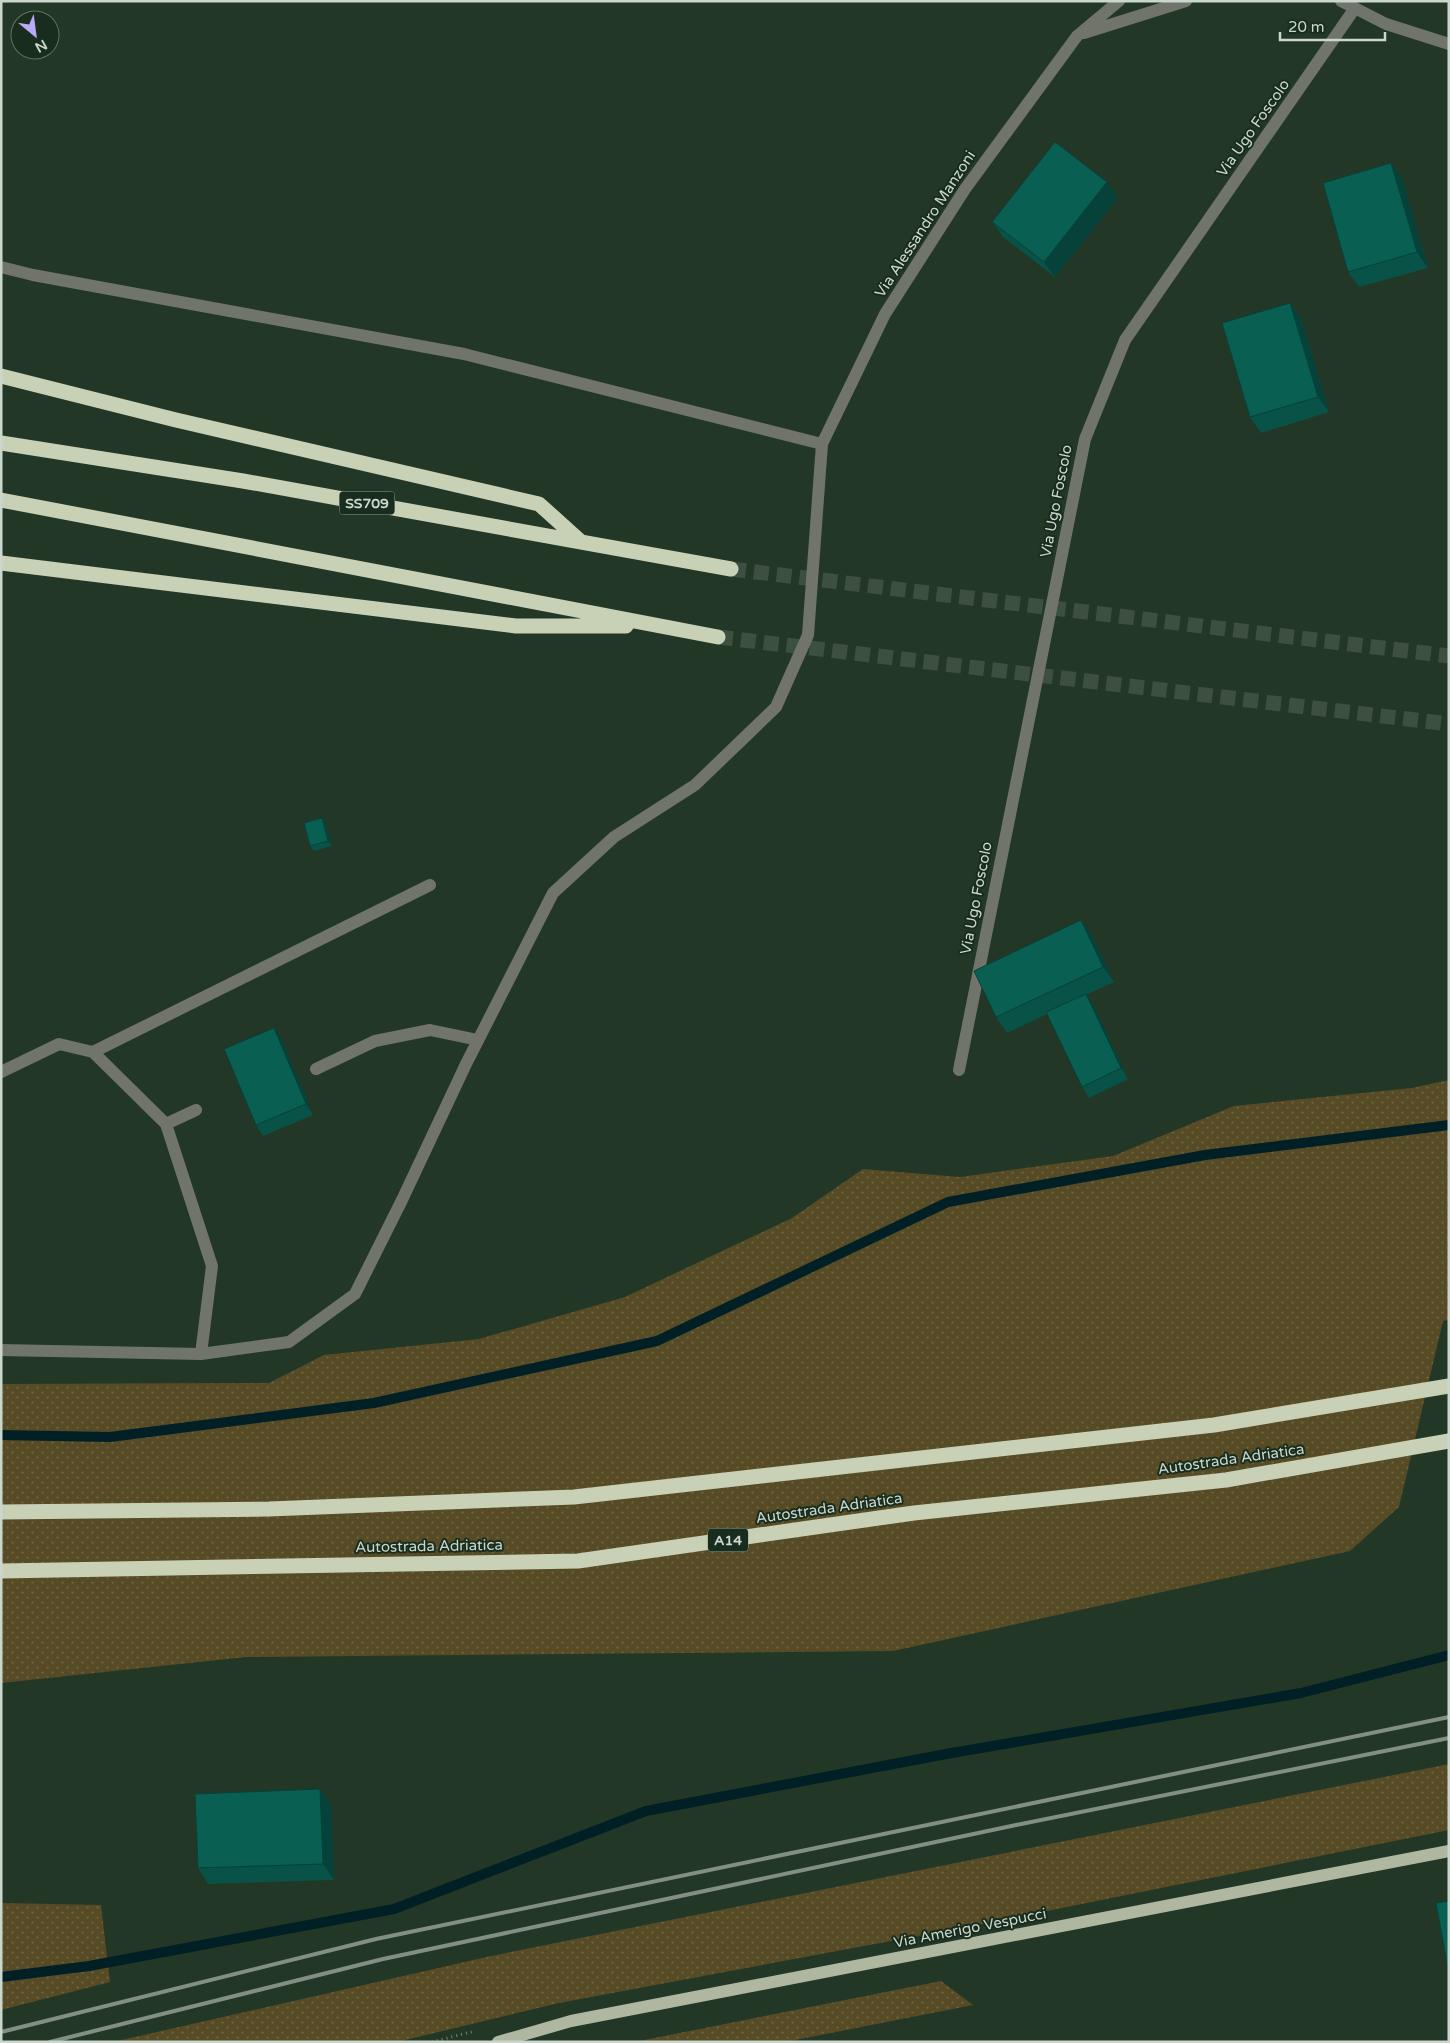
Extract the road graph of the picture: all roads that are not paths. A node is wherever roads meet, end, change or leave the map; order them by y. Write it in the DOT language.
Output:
graph roads {
  1 [pos="1119,1"];
  2 [pos="1186,1"];
  3 [pos="1341,1"];
  4 [pos="1355,8"];
  5 [pos="1077,36"];
  6 [pos="1449,44"];
  7 [pos="1,267"];
  8 [pos="1,376"];
  9 [pos="1,444"];
  10 [pos="822,444"];
  11 [pos="1,500"];
  12 [pos="579,540"];
  13 [pos="1,564"];
  14 [pos="732,569"];
  15 [pos="664,627"];
  16 [pos="718,637"];
  17 [pos="430,885"];
  18 [pos="478,1040"];
  19 [pos="93,1052"];
  20 [pos="316,1069"];
  21 [pos="959,1070"];
  22 [pos="1,1072"];
  23 [pos="196,1110"];
  24 [pos="166,1124"];
  25 [pos="1,1350"];
  26 [pos="201,1354"];
  27 [pos="1449,1386"];
  28 [pos="1449,1441"];
  29 [pos="1,1512"];
  30 [pos="1,1571"];
  31 [pos="1449,1851"];
  32 [pos="498,2042"];
  1 -- 5 [label="street, Via Alessandro Manzoni"];
  2 -- 5 [label="street"];
  3 -- 4 [label="street"];
  4 -- 6 [label="street"];
  4 -- 21 [label="street, Via Ugo Foscolo"];
  5 -- 10 [label="street, Via Alessandro Manzoni"];
  7 -- 10 [label="street"];
  8 -- 12 [label="highway, SS709"];
  9 -- 12 [label="highway, SS709"];
  10 -- 18 [label="street"];
  11 -- 15 [label="highway"];
  12 -- 14 [label="highway, SS709"];
  13 -- 15 [label="highway"];
  15 -- 16 [label="highway"];
  17 -- 19 [label="street"];
  18 -- 20 [label="street"];
  18 -- 26 [label="street"];
  19 -- 22 [label="street"];
  19 -- 24 [label="street"];
  23 -- 24 [label="street"];
  24 -- 26 [label="street"];
  25 -- 26 [label="street"];
  27 -- 29 [label="highway"];
  28 -- 30 [label="highway, Autostrada Adriatica / A14"];
  31 -- 32 [label="main road, Via Amerigo Vespucci"];
}
